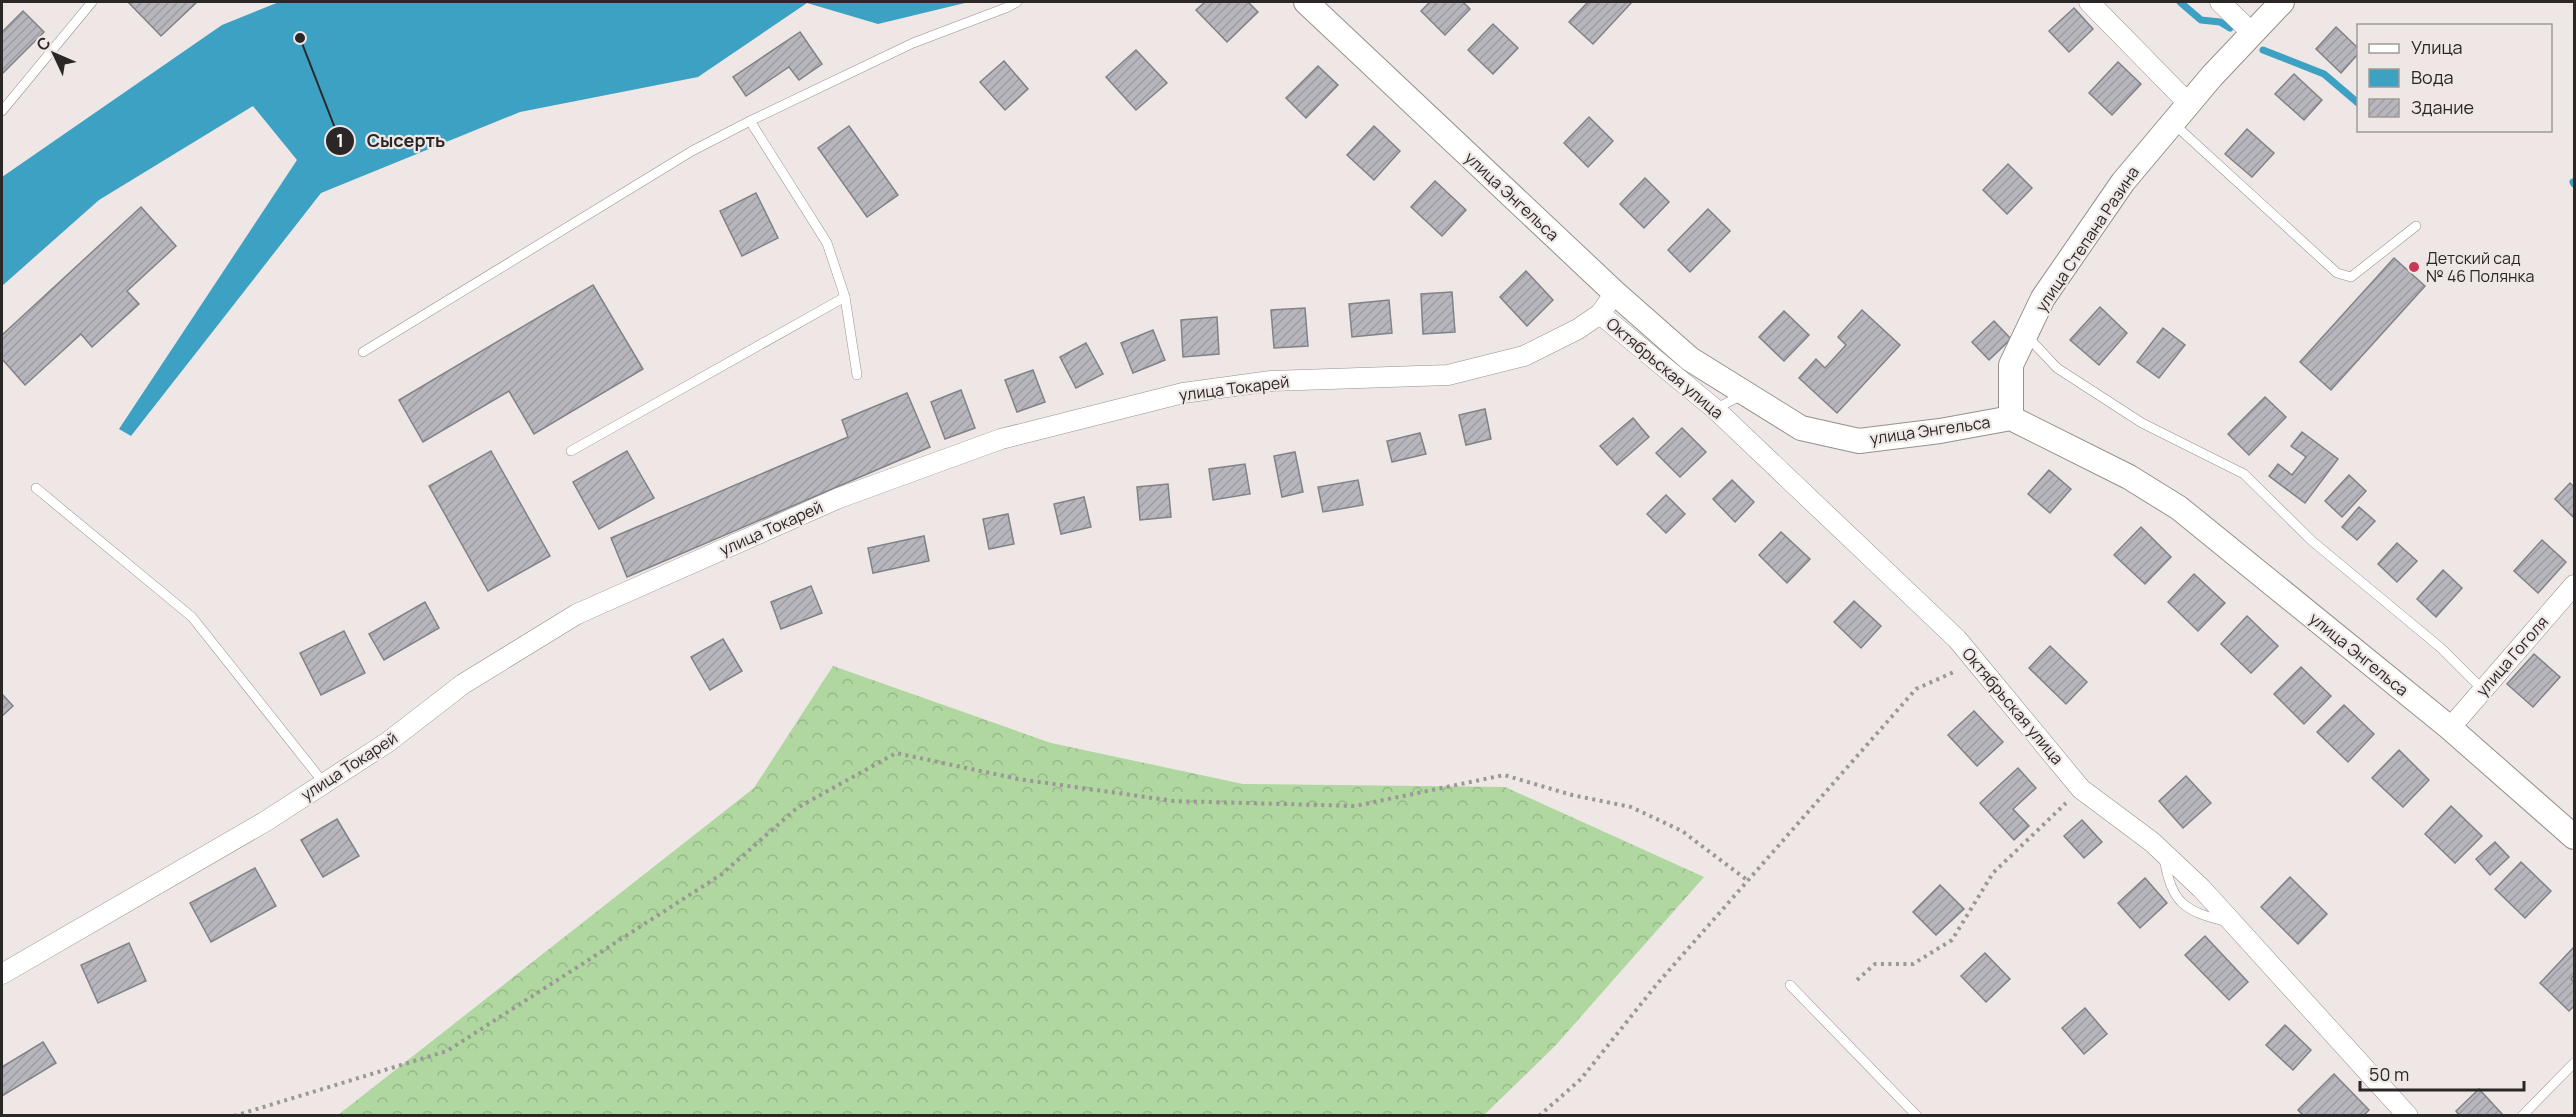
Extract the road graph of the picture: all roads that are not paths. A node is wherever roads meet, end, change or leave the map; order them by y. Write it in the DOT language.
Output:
graph roads {
  1 [pos="92,2"];
  2 [pos="1017,2"];
  3 [pos="1306,2"];
  4 [pos="2089,2"];
  5 [pos="2220,2"];
  6 [pos="2282,2"];
  7 [pos="2253,33"];
  8 [pos="2188,104"];
  9 [pos="2,111"];
  10 [pos="750,121"];
  11 [pos="2172,123"];
  12 [pos="2416,226"];
  13 [pos="1615,293"];
  14 [pos="846,297"];
  15 [pos="1600,314"];
  16 [pos="2025,333"];
  17 [pos="363,352"];
  18 [pos="857,375"];
  19 [pos="1744,394"];
  20 [pos="1715,409"];
  21 [pos="2012,418"];
  22 [pos="571,451"];
  23 [pos="36,488"];
  24 [pos="2574,585"];
  25 [pos="2482,689"];
  26 [pos="2450,728"];
  27 [pos="323,782"];
  28 [pos="2574,837"];
  29 [pos="2,974"];
  30 [pos="1790,985"];
  31 [pos="2574,1063"];
  32 [pos="1917,1116"];
  33 [pos="2408,1116"];
  34 [pos="2523,1116"];
  1 -- 9 [label="lane"];
  2 -- 10 [label="lane"];
  3 -- 13 [label="street, улица Энгельса"];
  4 -- 8 [label="street"];
  5 -- 7 [label="street"];
  6 -- 7 [label="street, улица Степана Разина"];
  7 -- 8 [label="street, улица Степана Разина"];
  8 -- 11 [label="street, улица Степана Разина"];
  10 -- 14 [label="lane"];
  10 -- 17 [label="lane"];
  11 -- 12 [label="lane"];
  11 -- 16 [label="street, улица Степана Разина"];
  13 -- 15 [label="street, улица Токарей"];
  13 -- 19 [label="street, улица Энгельса"];
  14 -- 18 [label="lane"];
  14 -- 22 [label="lane"];
  15 -- 20 [label="street, Октябрьская улица"];
  15 -- 27 [label="street, улица Токарей"];
  16 -- 21 [label="street, улица Степана Разина"];
  16 -- 25 [label="lane"];
  19 -- 20 [label="lane"];
  19 -- 21 [label="street, улица Энгельса"];
  20 -- 33 [label="street, Октябрьская улица"];
  21 -- 26 [label="street, улица Энгельса"];
  23 -- 27 [label="lane"];
  24 -- 25 [label="street, улица Гоголя"];
  25 -- 26 [label="street, улица Гоголя"];
  26 -- 28 [label="street, улица Энгельса"];
  27 -- 29 [label="street, улица Токарей"];
  30 -- 32 [label="lane"];
  31 -- 34 [label="lane"];
}
